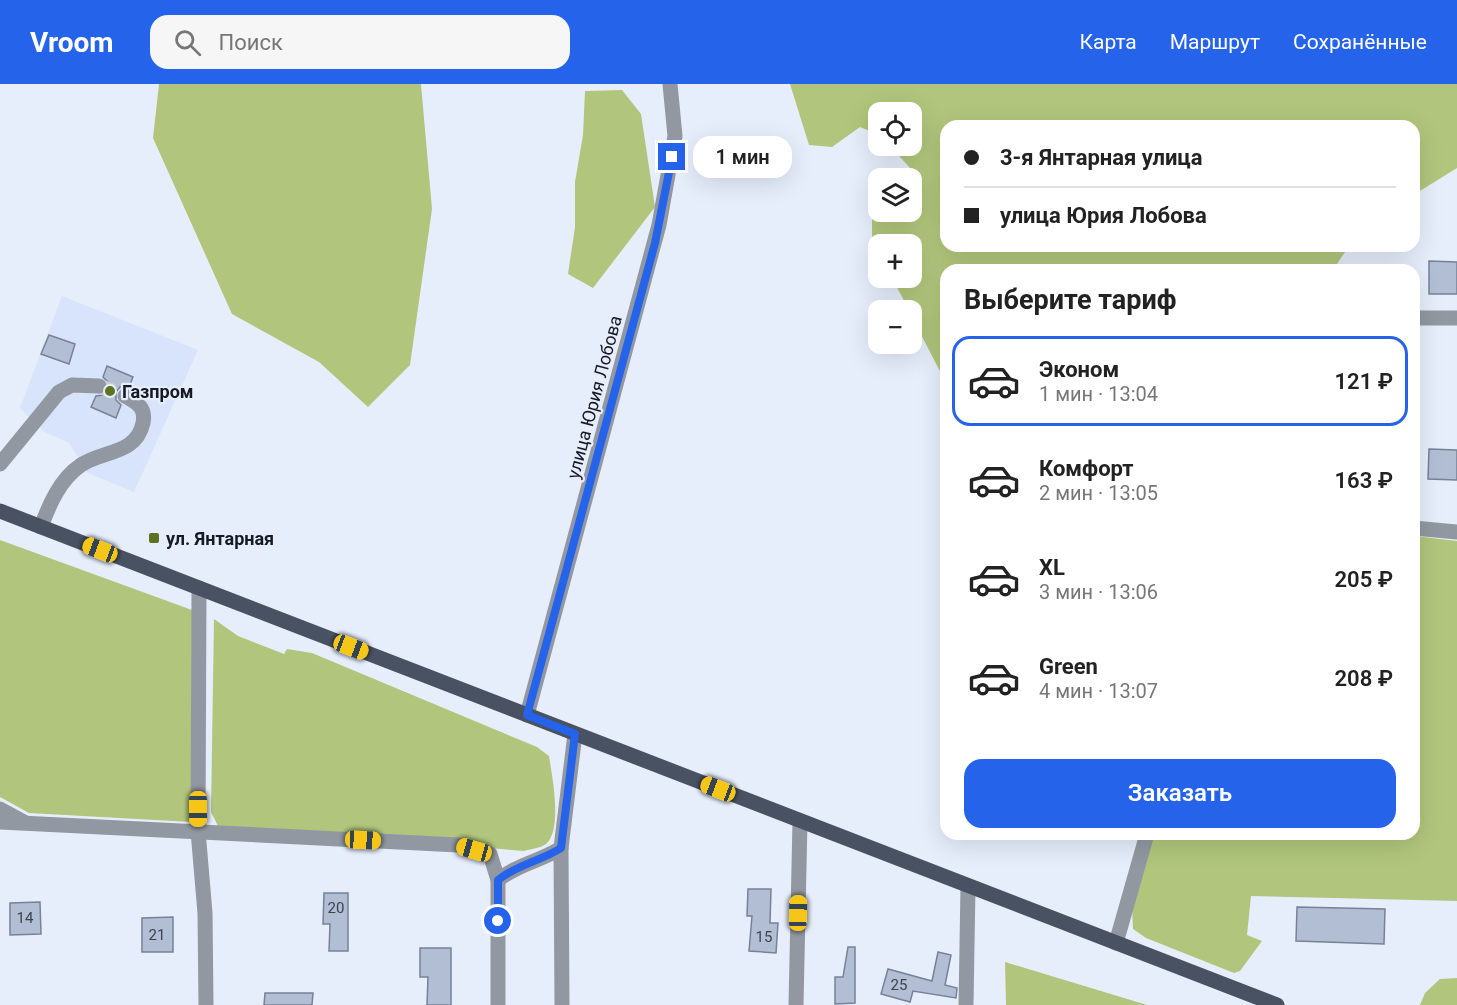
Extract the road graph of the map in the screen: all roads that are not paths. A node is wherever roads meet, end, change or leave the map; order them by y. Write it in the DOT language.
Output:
graph roads {
  1 [pos="670,84"];
  2 [pos="1420,318"];
  3 [pos="1457,318"];
  4 [pos="99,386"];
  5 [pos="125,396"];
  6 [pos="0,464"];
  7 [pos="0,511"];
  8 [pos="40,527"];
  9 [pos="1420,529"];
  10 [pos="1457,532"];
  11 [pos="199,588"];
  12 [pos="527,715"];
  13 [pos="575,734"];
  14 [pos="0,809"];
  15 [pos="800,821"];
  16 [pos="0,822"];
  17 [pos="27,824"];
  18 [pos="198,831"];
  19 [pos="1145,840"];
  20 [pos="561,848"];
  21 [pos="498,880"];
  22 [pos="968,886"];
  23 [pos="1116,943"];
  24 [pos="206,1005"];
  25 [pos="498,1005"];
  26 [pos="562,1005"];
  27 [pos="796,1005"];
  28 [pos="966,1005"];
  29 [pos="1277,1005"];
  1 -- 12 [label="street, улица Юрия Лобова"];
  2 -- 3 [label="street"];
  4 -- 6 [label="street"];
  5 -- 8 [label="street"];
  7 -- 8 [label="main road"];
  8 -- 11 [label="main road"];
  9 -- 10 [label="street"];
  11 -- 12 [label="main road"];
  11 -- 18 [label="street"];
  12 -- 13 [label="main road"];
  13 -- 15 [label="main road"];
  13 -- 20 [label="street"];
  14 -- 17 [label="street"];
  15 -- 22 [label="main road"];
  15 -- 27 [label="street"];
  16 -- 17 [label="street"];
  17 -- 18 [label="street"];
  18 -- 21 [label="street"];
  18 -- 24 [label="street"];
  19 -- 23 [label="street"];
  20 -- 21 [label="street"];
  20 -- 26 [label="street"];
  21 -- 25 [label="street"];
  22 -- 23 [label="main road"];
  22 -- 28 [label="street"];
  23 -- 29 [label="main road"];
}
